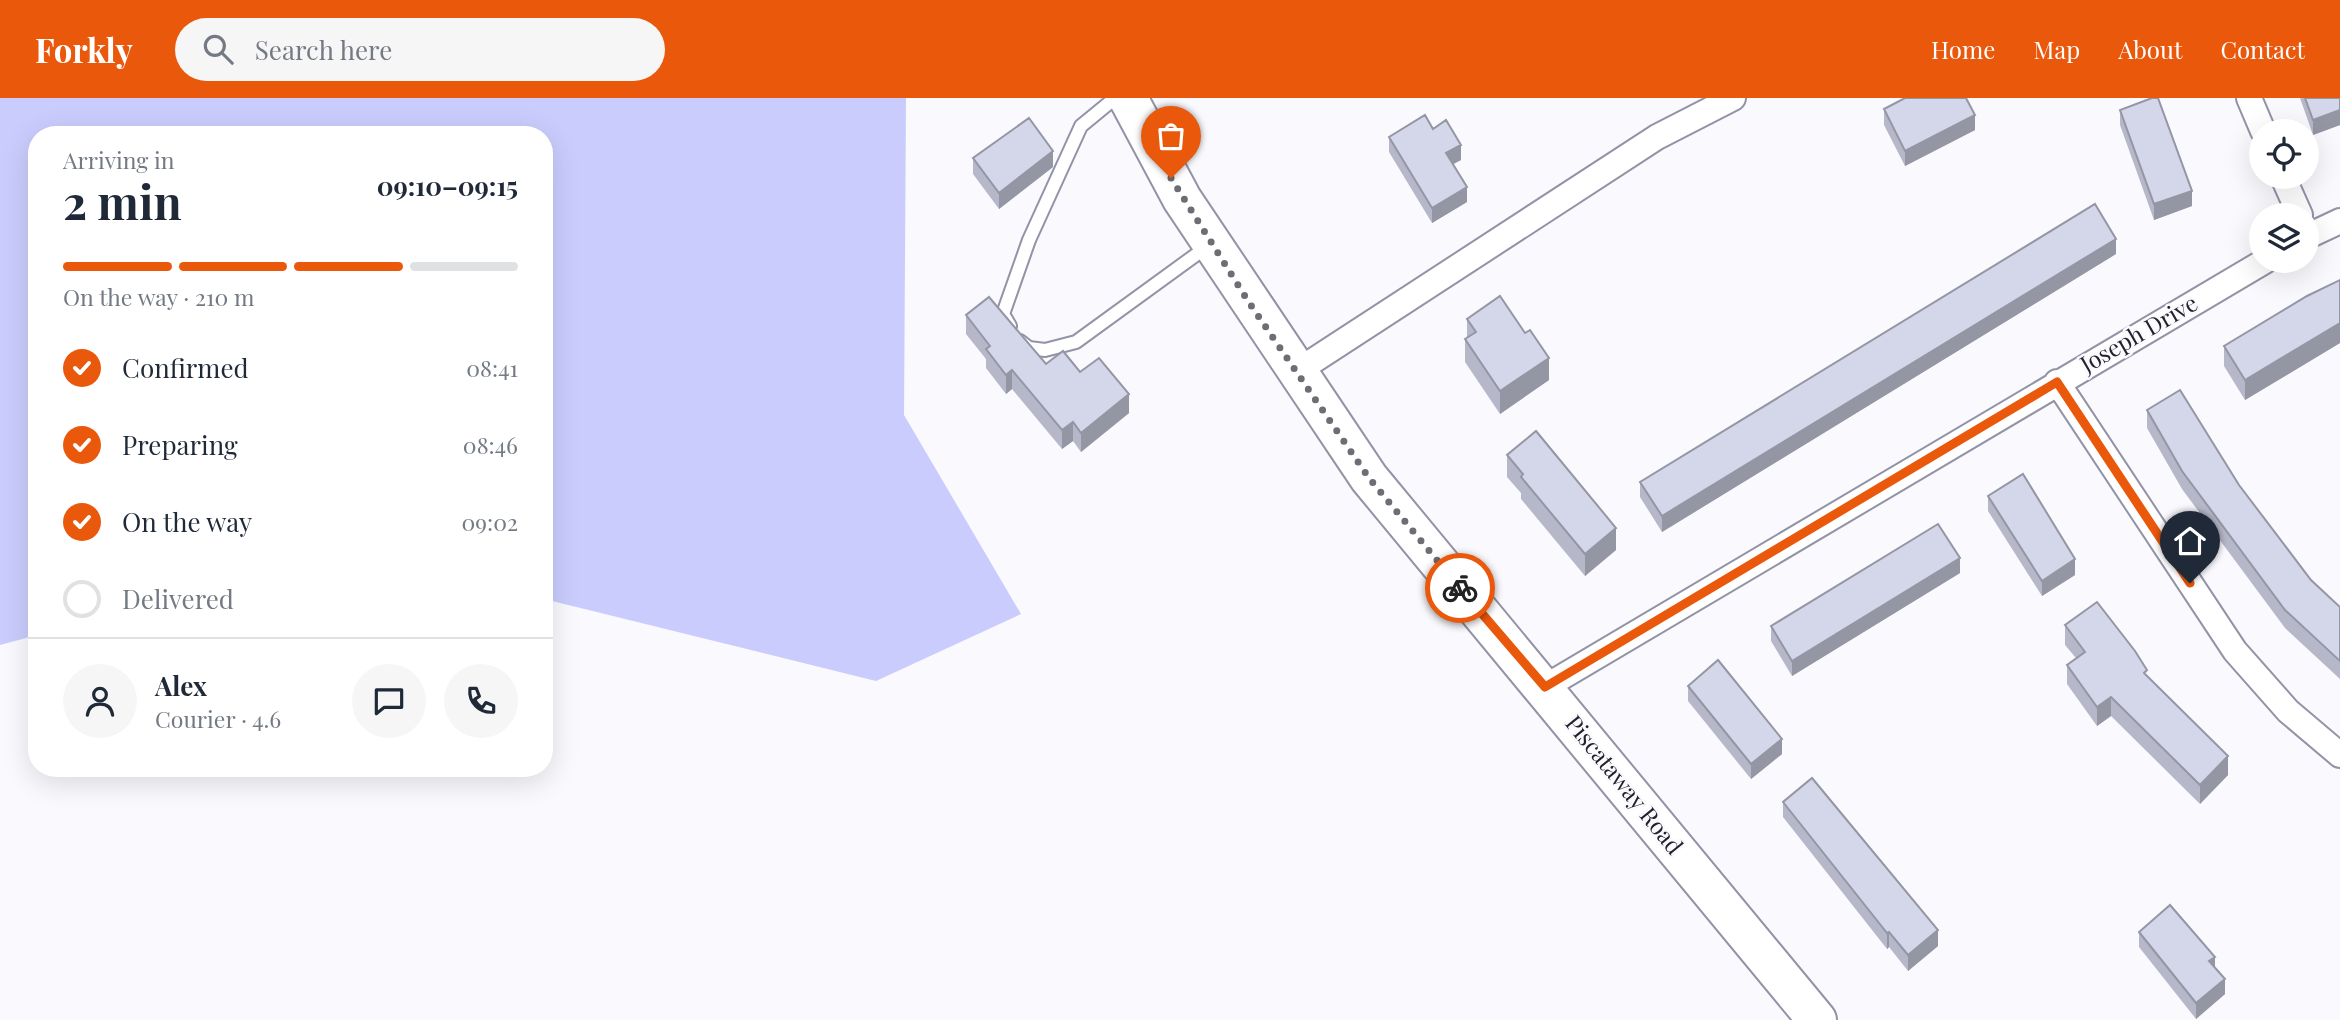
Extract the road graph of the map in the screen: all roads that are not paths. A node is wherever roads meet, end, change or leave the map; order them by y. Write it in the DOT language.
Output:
graph roads {
  1 [pos="1115,98"];
  2 [pos="1128,98"];
  3 [pos="1733,98"];
  4 [pos="2249,98"];
  5 [pos="2258,119"];
  6 [pos="2340,221"];
  7 [pos="2319,226"];
  8 [pos="1211,244"];
  9 [pos="2249,270"];
  10 [pos="1296,372"];
  11 [pos="2057,382"];
  12 [pos="1545,687"];
  13 [pos="2340,755"];
  14 [pos="1817,1020"];
  1 -- 8 [label="lane"];
  2 -- 8 [label="main road, Piscataway Road"];
  3 -- 10 [label="street"];
  4 -- 5 [label="street"];
  6 -- 7 [label="street"];
  8 -- 10 [label="main road, Piscataway Road"];
  9 -- 11 [label="street, Joseph Drive"];
  10 -- 12 [label="main road, Piscataway Road"];
  11 -- 12 [label="street, Joseph Drive"];
  11 -- 13 [label="street"];
  12 -- 14 [label="main road, Piscataway Road"];
}
